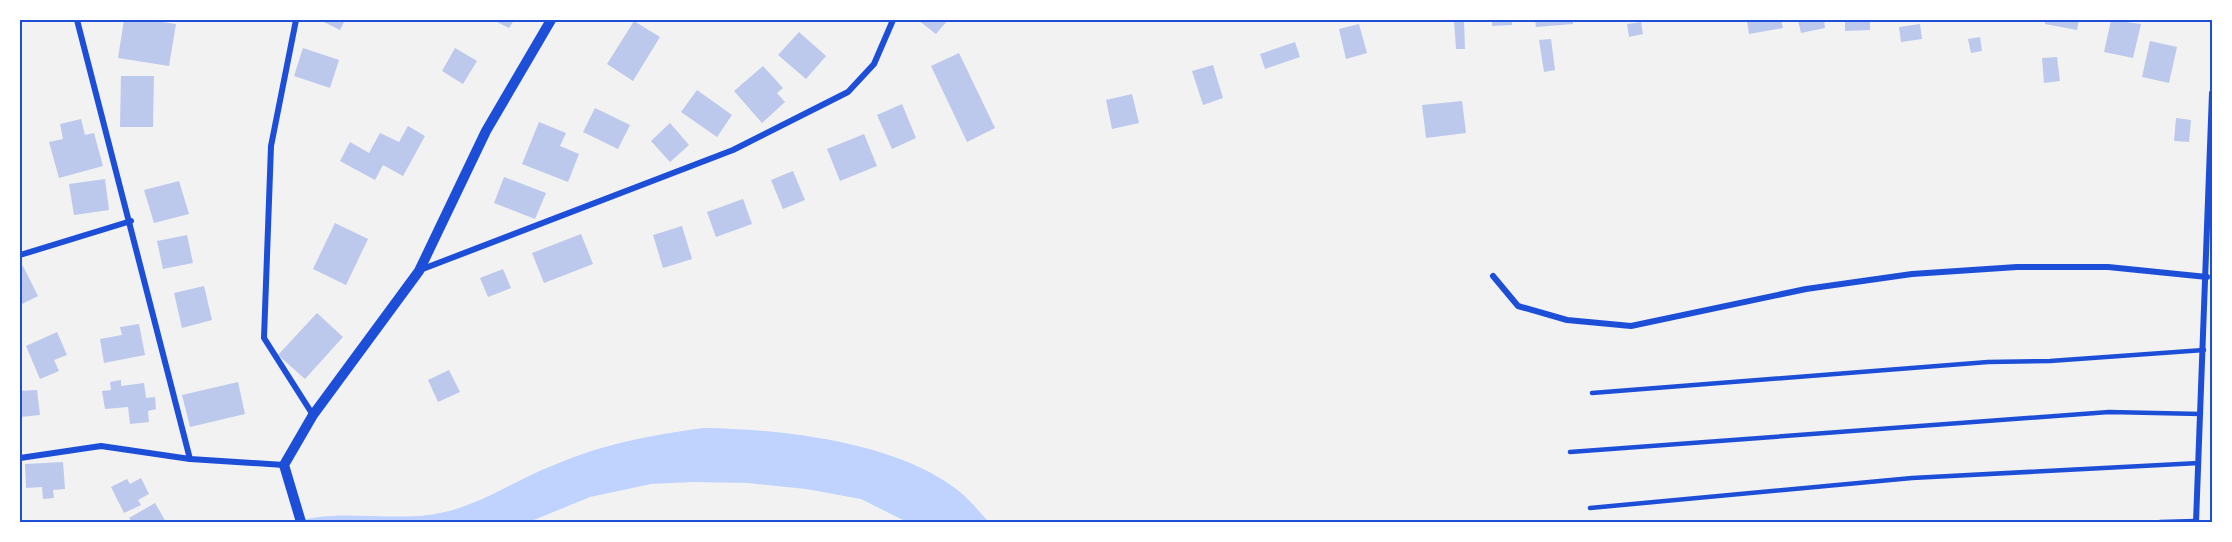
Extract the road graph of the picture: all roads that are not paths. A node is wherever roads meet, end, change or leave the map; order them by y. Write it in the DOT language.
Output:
graph roads {
  1 [pos="78,20"];
  2 [pos="296,20"];
  3 [pos="551,20"];
  4 [pos="893,20"];
  5 [pos="2212,93"];
  6 [pos="131,221"];
  7 [pos="20,255"];
  8 [pos="419,271"];
  9 [pos="1493,276"];
  10 [pos="2207,277"];
  11 [pos="2204,350"];
  12 [pos="1592,393"];
  13 [pos="2201,414"];
  14 [pos="313,415"];
  15 [pos="1570,453"];
  16 [pos="20,458"];
  17 [pos="190,459"];
  18 [pos="2199,463"];
  19 [pos="284,465"];
  20 [pos="1590,508"];
  21 [pos="301,522"];
  22 [pos="2160,522"];
  23 [pos="2196,522"];
  1 -- 6 [label="street"];
  2 -- 14 [label="street"];
  3 -- 8 [label="street"];
  4 -- 8 [label="street"];
  5 -- 10 [label="street"];
  6 -- 7 [label="street"];
  6 -- 17 [label="street"];
  8 -- 14 [label="street"];
  9 -- 10 [label="street"];
  10 -- 11 [label="street"];
  11 -- 12 [label="lane"];
  11 -- 13 [label="street"];
  13 -- 15 [label="lane"];
  13 -- 18 [label="street"];
  14 -- 19 [label="street"];
  16 -- 17 [label="street"];
  17 -- 19 [label="street"];
  18 -- 20 [label="lane"];
  18 -- 23 [label="street"];
  19 -- 21 [label="street"];
  22 -- 23 [label="lane"];
}
